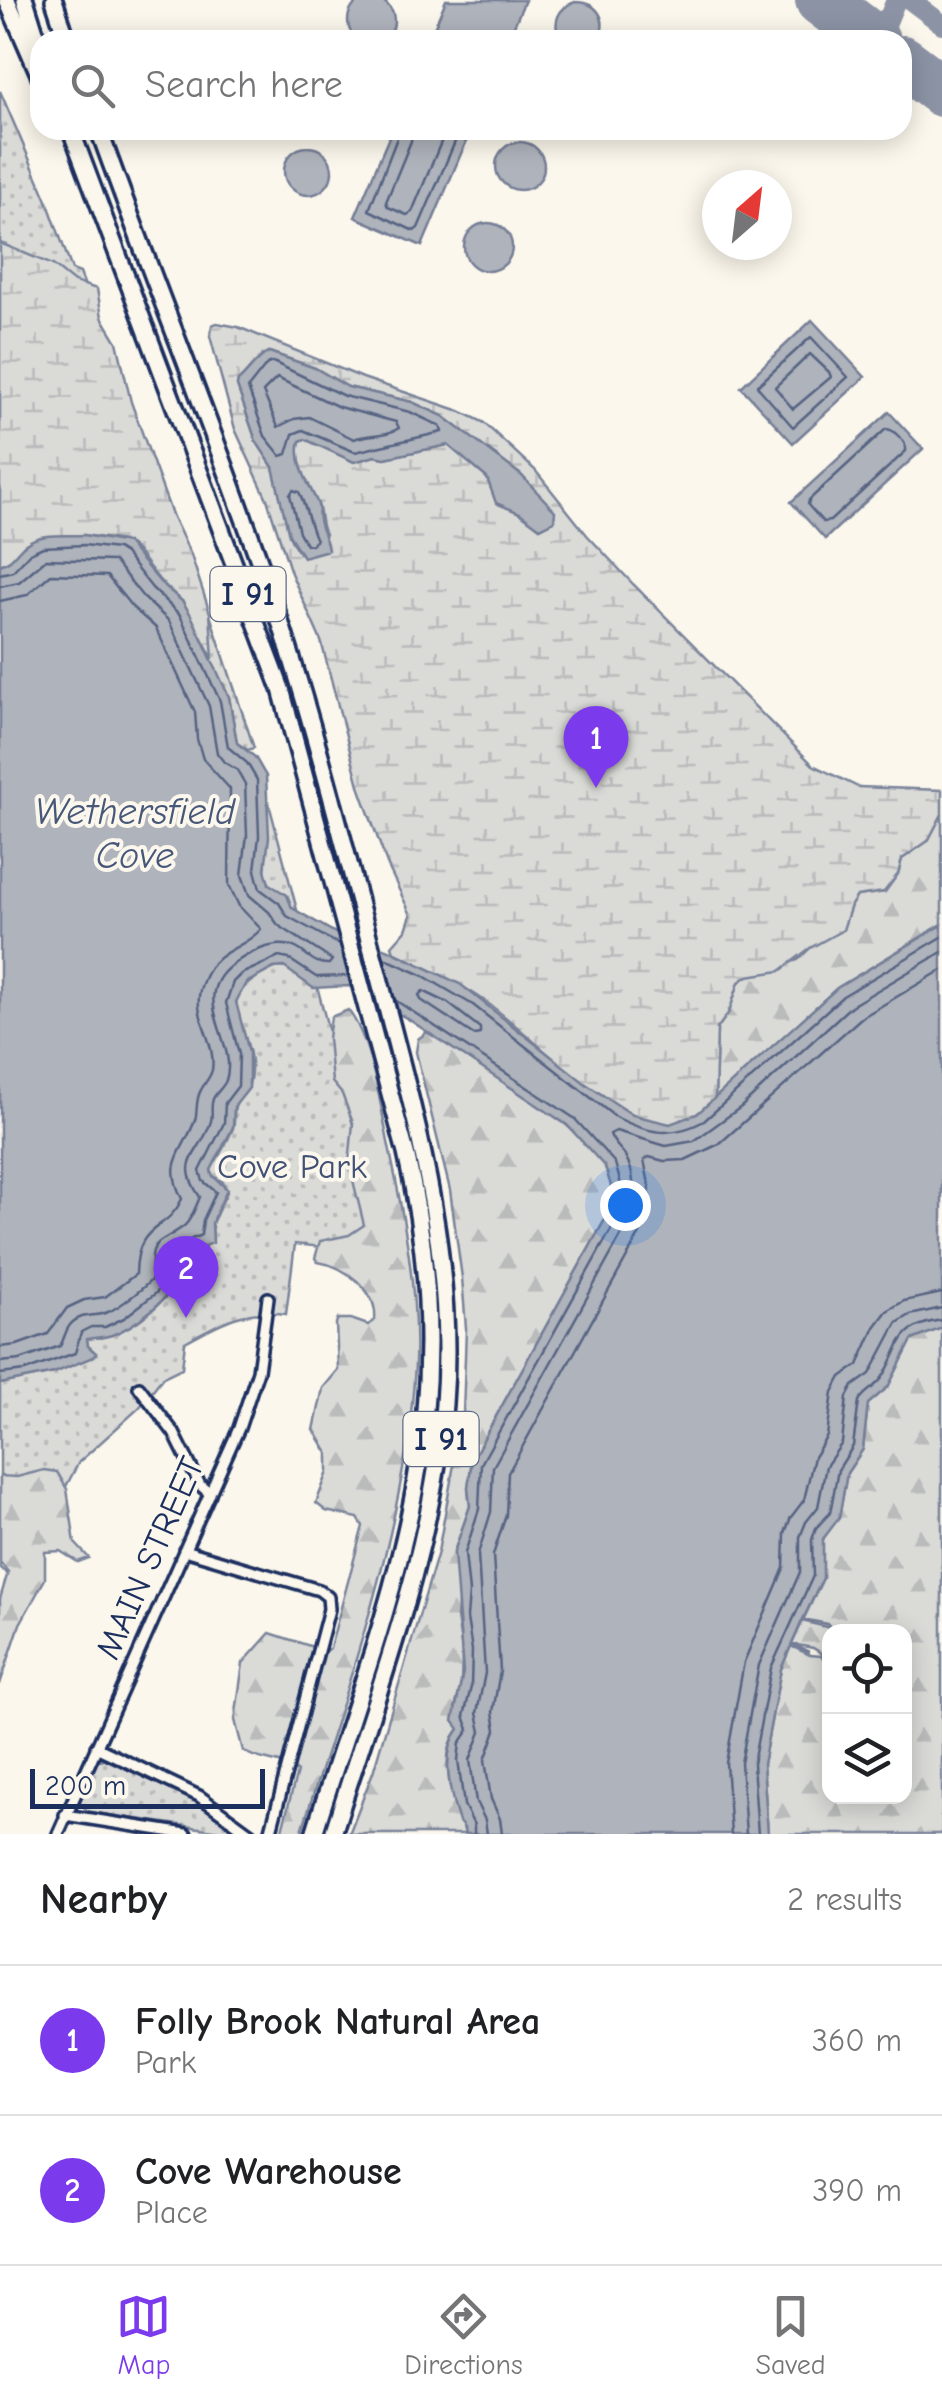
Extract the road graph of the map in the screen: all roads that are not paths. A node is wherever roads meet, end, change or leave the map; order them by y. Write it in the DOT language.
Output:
graph roads {
  1 [pos="7,0"];
  2 [pos="25,0"];
  3 [pos="54,0"];
  4 [pos="64,0"];
  5 [pos="34,30"];
  6 [pos="65,30"];
  7 [pos="68,30"];
  8 [pos="30,53"];
  9 [pos="73,140"];
  10 [pos="104,140"];
  11 [pos="268,1298"];
  12 [pos="139,1387"];
  13 [pos="210,1494"];
  14 [pos="184,1550"];
  15 [pos="96,1748"];
  16 [pos="65,1815"];
  17 [pos="58,1834"];
  18 [pos="186,1834"];
  19 [pos="251,1834"];
  20 [pos="270,1834"];
  21 [pos="314,1834"];
  22 [pos="332,1834"];
  1 -- 8 [label="highway"];
  2 -- 5 [label="highway"];
  3 -- 6 [label="highway"];
  4 -- 7 [label="highway"];
  9 -- 21 [label="highway, I 91"];
  10 -- 22 [label="highway, I 91"];
  11 -- 13 [label="street, MAIN STREET"];
  12 -- 13 [label="street"];
  13 -- 14 [label="street, MAIN STREET"];
  14 -- 15 [label="street, MAIN STREET"];
  14 -- 20 [label="street"];
  15 -- 16 [label="street, MAIN STREET"];
  15 -- 19 [label="street"];
  16 -- 17 [label="street, MAIN STREET"];
  16 -- 18 [label="street"];
}
